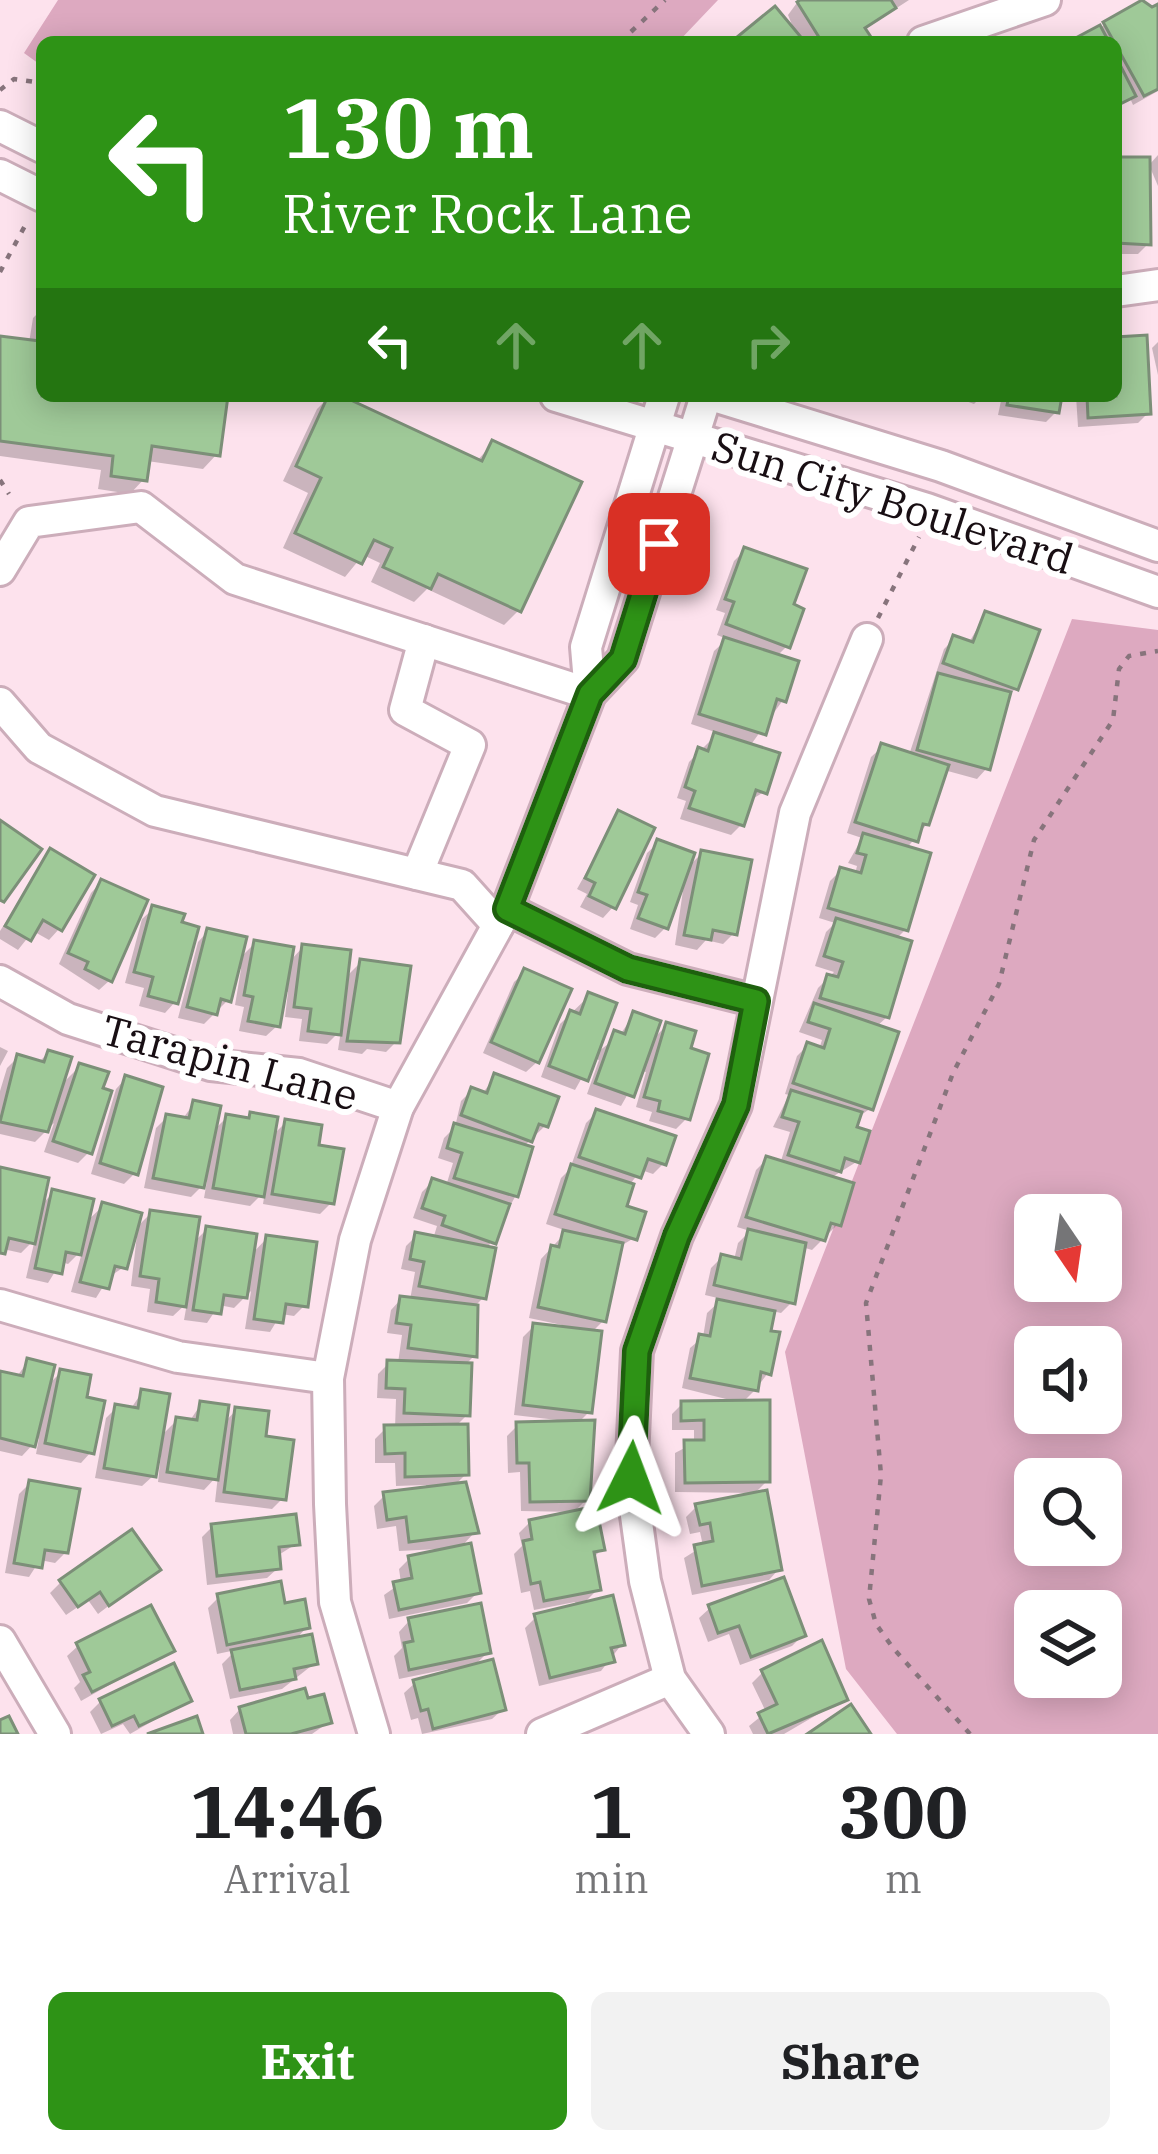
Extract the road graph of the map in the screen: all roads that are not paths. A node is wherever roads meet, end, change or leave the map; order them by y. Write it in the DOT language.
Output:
graph roads {
  1 [pos="1045,0"];
  2 [pos="940,36"];
  3 [pos="0,126"];
  4 [pos="36,144"];
  5 [pos="0,175"];
  6 [pos="36,193"];
  7 [pos="1158,286"];
  8 [pos="1122,290"];
  9 [pos="608,402"];
  10 [pos="661,408"];
  11 [pos="703,411"];
  12 [pos="1158,546"];
  13 [pos="0,570"];
  14 [pos="1158,592"];
  15 [pos="867,639"];
  16 [pos="424,640"];
  17 [pos="590,694"];
  18 [pos="0,704"];
  19 [pos="417,874"];
  20 [pos="503,917"];
  21 [pos="0,981"];
  22 [pos="756,1001"];
  23 [pos="398,1107"];
  24 [pos="0,1305"];
  25 [pos="328,1378"];
  26 [pos="0,1641"];
  27 [pos="670,1679"];
  28 [pos="55,1734"];
  29 [pos="374,1734"];
  30 [pos="542,1734"];
  31 [pos="709,1734"];
  1 -- 2 [label="street"];
  3 -- 4 [label="street"];
  5 -- 6 [label="street"];
  7 -- 8 [label="street"];
  9 -- 10 [label="street, Sun City Boulevard"];
  10 -- 11 [label="street, Sun City Boulevard"];
  10 -- 17 [label="street"];
  11 -- 12 [label="street, Sun City Boulevard"];
  11 -- 14 [label="street, Sun City Boulevard"];
  11 -- 17 [label="street"];
  13 -- 16 [label="street"];
  15 -- 22 [label="street"];
  16 -- 17 [label="street"];
  16 -- 19 [label="street"];
  17 -- 20 [label="street"];
  18 -- 19 [label="street"];
  19 -- 20 [label="street"];
  20 -- 22 [label="street"];
  20 -- 23 [label="street"];
  21 -- 23 [label="street, Tarapin Lane"];
  22 -- 27 [label="street"];
  23 -- 25 [label="street"];
  24 -- 25 [label="street"];
  25 -- 29 [label="street"];
  26 -- 28 [label="street"];
  27 -- 30 [label="street"];
  27 -- 31 [label="street"];
}
